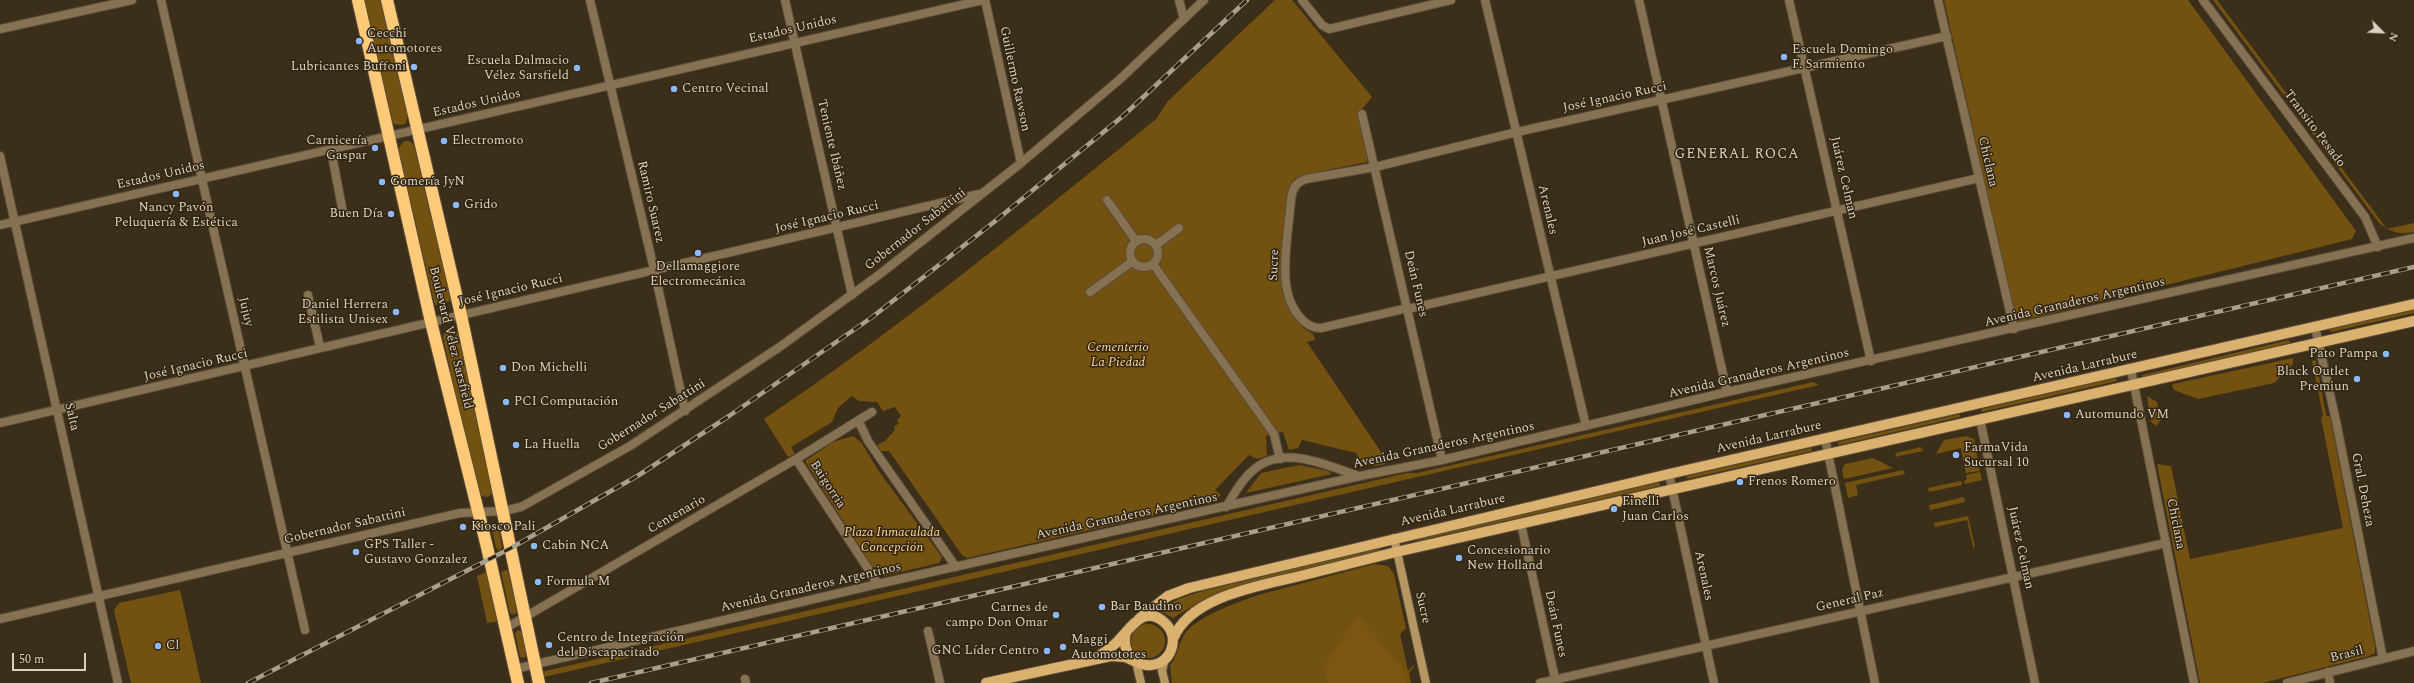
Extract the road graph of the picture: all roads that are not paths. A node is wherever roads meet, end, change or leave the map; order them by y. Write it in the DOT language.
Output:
graph roads {
  1 [pos="132,0"];
  2 [pos="161,0"];
  3 [pos="358,0"];
  4 [pos="387,0"];
  5 [pos="590,0"];
  6 [pos="785,0"];
  7 [pos="984,0"];
  8 [pos="1179,0"];
  9 [pos="1204,0"];
  10 [pos="1302,0"];
  11 [pos="1451,0"];
  12 [pos="1485,0"];
  13 [pos="1639,0"];
  14 [pos="1789,0"];
  15 [pos="1938,0"];
  16 [pos="2202,0"];
  17 [pos="1184,19"];
  18 [pos="0,29"];
  19 [pos="1947,36"];
  20 [pos="795,42"];
  21 [pos="1804,67"];
  22 [pos="610,85"];
  23 [pos="1662,100"];
  24 [pos="1362,114"];
  25 [pos="417,130"];
  26 [pos="1516,132"];
  27 [pos="389,136"];
  28 [pos="331,150"];
  29 [pos="0,156"];
  30 [pos="1021,164"];
  31 [pos="1375,167"];
  32 [pos="1979,178"];
  33 [pos="201,180"];
  34 [pos="1293,190"];
  35 [pos="982,194"];
  36 [pos="1106,200"];
  37 [pos="1838,210"];
  38 [pos="344,213"];
  39 [pos="15,222"];
  40 [pos="0,225"];
  41 [pos="1180,228"];
  42 [pos="837,229"];
  43 [pos="2414,238"];
  44 [pos="1136,242"];
  45 [pos="1694,244"];
  46 [pos="1156,245"];
  47 [pos="2378,247"];
  48 [pos="1133,261"];
  49 [pos="1153,264"];
  50 [pos="654,269"];
  51 [pos="1550,276"];
  52 [pos="1090,292"];
  53 [pos="308,295"];
  54 [pos="852,295"];
  55 [pos="2414,304"];
  56 [pos="1408,309"];
  57 [pos="461,315"];
  58 [pos="2414,321"];
  59 [pos="431,322"];
  60 [pos="2315,327"];
  61 [pos="1317,328"];
  62 [pos="2014,329"];
  63 [pos="2319,343"];
  64 [pos="320,347"];
  65 [pos="1872,361"];
  66 [pos="245,367"];
  67 [pos="2132,370"];
  68 [pos="2134,384"];
  69 [pos="1727,392"];
  70 [pos="57,410"];
  71 [pos="685,411"];
  72 [pos="872,412"];
  73 [pos="1980,419"];
  74 [pos="859,422"];
  75 [pos="0,423"];
  76 [pos="1586,426"];
  77 [pos="1825,438"];
  78 [pos="1828,454"];
  79 [pos="796,459"];
  80 [pos="1280,459"];
  81 [pos="1442,460"];
  82 [pos="1669,474"];
  83 [pos="1360,476"];
  84 [pos="1672,489"];
  85 [pos="1226,508"];
  86 [pos="479,511"];
  87 [pos="503,511"];
  88 [pos="1521,524"];
  89 [pos="1394,538"];
  90 [pos="2166,542"];
  91 [pos="288,552"];
  92 [pos="1396,552"];
  93 [pos="956,567"];
  94 [pos="2014,576"];
  95 [pos="878,584"];
  96 [pos="99,596"];
  97 [pos="1860,611"];
  98 [pos="526,617"];
  99 [pos="0,619"];
  100 [pos="1139,619"];
  101 [pos="506,628"];
  102 [pos="305,630"];
  103 [pos="928,631"];
  104 [pos="1126,632"];
  105 [pos="1173,639"];
  106 [pos="1706,646"];
  107 [pos="2414,652"];
  108 [pos="1092,659"];
  109 [pos="1164,659"];
  110 [pos="2383,659"];
  111 [pos="1136,662"];
  112 [pos="535,664"];
  113 [pos="515,669"];
  114 [pos="2328,672"];
  115 [pos="1555,681"];
  116 [pos="118,683"];
  117 [pos="518,683"];
  118 [pos="539,683"];
  119 [pos="940,683"];
  120 [pos="986,683"];
  121 [pos="1141,683"];
  122 [pos="1165,683"];
  123 [pos="1426,683"];
  124 [pos="1540,683"];
  125 [pos="1714,683"];
  126 [pos="1875,683"];
  127 [pos="2035,683"];
  128 [pos="2194,683"];
  129 [pos="2287,683"];
  130 [pos="2330,683"];
  1 -- 18 [label="street"];
  2 -- 33 [label="street, Jujuy"];
  3 -- 27 [label="highway, Boulevard Vélez Sarsfield"];
  4 -- 25 [label="highway, Boulevard Vélez Sarsfield"];
  5 -- 22 [label="street, Ramiro Suarez"];
  6 -- 20 [label="street, Teniente Ibáñez"];
  7 -- 20 [label="street, Estados Unidos"];
  7 -- 30 [label="street, Guillermo Rawson"];
  8 -- 17 [label="street"];
  9 -- 17 [label="street, Gobernador Sabattini"];
  10 -- 11 [label="street"];
  12 -- 26 [label="street, Arenales"];
  13 -- 23 [label="street, Marcos Juárez"];
  14 -- 21 [label="street, Juárez Celman"];
  15 -- 19 [label="street, Chiclana"];
  16 -- 47 [label="street, Transito Pesado"];
  17 -- 30 [label="street, Gobernador Sabattini"];
  19 -- 21 [label="street, José Ignacio Rucci"];
  19 -- 32 [label="street, Chiclana"];
  20 -- 22 [label="street, Estados Unidos"];
  20 -- 42 [label="street, Teniente Ibáñez"];
  21 -- 23 [label="street, José Ignacio Rucci"];
  21 -- 37 [label="street, Juárez Celman"];
  22 -- 25 [label="street, Estados Unidos"];
  22 -- 50 [label="street, Ramiro Suarez"];
  23 -- 26 [label="street, José Ignacio Rucci"];
  23 -- 45 [label="street, Marcos Juárez"];
  24 -- 31 [label="street, Deán Funes"];
  25 -- 27 [label="street, Estados Unidos"];
  25 -- 57 [label="highway, Boulevard Vélez Sarsfield"];
  26 -- 31 [label="street, José Ignacio Rucci"];
  26 -- 51 [label="street, Arenales"];
  27 -- 28 [label="street, Estados Unidos"];
  27 -- 59 [label="highway, Boulevard Vélez Sarsfield"];
  28 -- 33 [label="street, Estados Unidos"];
  28 -- 38 [label="street"];
  29 -- 39 [label="street, Salta"];
  30 -- 35 [label="street, Gobernador Sabattini"];
  31 -- 34 [label="street, José Ignacio Rucci"];
  31 -- 56 [label="street, Deán Funes"];
  32 -- 37 [label="street, Juan José Castelli"];
  32 -- 62 [label="street, Chiclana"];
  33 -- 39 [label="street, Estados Unidos"];
  33 -- 66 [label="street, Jujuy"];
  34 -- 61 [label="street, Sucre"];
  35 -- 42 [label="street, José Ignacio Rucci"];
  35 -- 54 [label="street, Gobernador Sabattini"];
  36 -- 44 [label="street"];
  37 -- 45 [label="street, Juan José Castelli"];
  37 -- 65 [label="street, Juárez Celman"];
  39 -- 40 [label="street, Estados Unidos"];
  39 -- 70 [label="street, Salta"];
  41 -- 46 [label="street"];
  42 -- 50 [label="street, José Ignacio Rucci"];
  42 -- 54 [label="street, Teniente Ibáñez"];
  43 -- 47 [label="street"];
  44 -- 46 [label="street"];
  44 -- 48 [label="street"];
  45 -- 51 [label="street, Juan José Castelli"];
  45 -- 69 [label="street, Marcos Juárez"];
  46 -- 49 [label="street"];
  47 -- 62 [label="street, Avenida Granaderos Argentinos"];
  48 -- 49 [label="street"];
  48 -- 52 [label="street"];
  49 -- 80 [label="street"];
  50 -- 57 [label="street, José Ignacio Rucci"];
  50 -- 71 [label="street, Ramiro Suarez"];
  51 -- 56 [label="street, Juan José Castelli"];
  51 -- 76 [label="street, Arenales"];
  53 -- 64 [label="street"];
  54 -- 71 [label="street, Gobernador Sabattini"];
  55 -- 60 [label="main road, Avenida Larrabure"];
  56 -- 61 [label="street, Juan José Castelli"];
  56 -- 81 [label="street, Deán Funes"];
  57 -- 59 [label="street, José Ignacio Rucci"];
  57 -- 87 [label="highway, Boulevard Vélez Sarsfield"];
  58 -- 63 [label="main road"];
  59 -- 64 [label="street, José Ignacio Rucci"];
  59 -- 86 [label="highway, Boulevard Vélez Sarsfield"];
  60 -- 63 [label="street, Gral. Deheza"];
  60 -- 67 [label="main road, Avenida Larrabure"];
  62 -- 65 [label="street, Avenida Granaderos Argentinos"];
  63 -- 68 [label="main road"];
  63 -- 110 [label="street, Gral. Deheza"];
  64 -- 66 [label="street, José Ignacio Rucci"];
  65 -- 69 [label="street, Avenida Granaderos Argentinos"];
  66 -- 70 [label="street, José Ignacio Rucci"];
  66 -- 91 [label="street, Jujuy"];
  67 -- 68 [label="street, Chiclana"];
  67 -- 77 [label="main road, Avenida Larrabure"];
  68 -- 73 [label="main road"];
  68 -- 90 [label="street, Chiclana"];
  69 -- 76 [label="street, Avenida Granaderos Argentinos"];
  70 -- 75 [label="street, José Ignacio Rucci"];
  70 -- 96 [label="street, Salta"];
  71 -- 87 [label="street, Gobernador Sabattini"];
  72 -- 74 [label="street, Centenario"];
  73 -- 78 [label="main road"];
  73 -- 94 [label="street, Juárez Celman"];
  74 -- 79 [label="street, Centenario"];
  74 -- 93 [label="street"];
  76 -- 81 [label="street, Avenida Granaderos Argentinos"];
  77 -- 78 [label="street"];
  77 -- 82 [label="main road, Avenida Larrabure"];
  78 -- 84 [label="main road"];
  78 -- 97 [label="street"];
  79 -- 95 [label="street, Baigorria"];
  79 -- 98 [label="street, Centenario"];
  80 -- 83 [label="street"];
  80 -- 85 [label="street"];
  81 -- 83 [label="street, Avenida Granaderos Argentinos"];
  82 -- 84 [label="street, Arenales"];
  82 -- 89 [label="main road, Avenida Larrabure"];
  83 -- 85 [label="street, Avenida Granaderos Argentinos"];
  84 -- 88 [label="main road"];
  84 -- 106 [label="street, Arenales"];
  85 -- 93 [label="street, Avenida Granaderos Argentinos"];
  86 -- 87 [label="street, Gobernador Sabattini"];
  86 -- 91 [label="street, Gobernador Sabattini"];
  86 -- 101 [label="highway, Boulevard Vélez Sarsfield"];
  87 -- 98 [label="highway, Boulevard Vélez Sarsfield"];
  88 -- 92 [label="main road"];
  88 -- 115 [label="street, Deán Funes"];
  89 -- 92 [label="main road, Sucre"];
  89 -- 100 [label="main road, Avenida Larrabure"];
  90 -- 94 [label="street, General Paz"];
  90 -- 128 [label="street, Chiclana"];
  91 -- 96 [label="street, Gobernador Sabattini"];
  91 -- 102 [label="street, Jujuy"];
  92 -- 105 [label="main road"];
  92 -- 123 [label="main road, Sucre"];
  93 -- 95 [label="street, Avenida Granaderos Argentinos"];
  94 -- 97 [label="street, General Paz"];
  94 -- 127 [label="street, Juárez Celman"];
  95 -- 112 [label="street, Avenida Granaderos Argentinos"];
  96 -- 99 [label="street, Gobernador Sabattini"];
  96 -- 116 [label="street, Salta"];
  97 -- 106 [label="street, General Paz"];
  97 -- 126 [label="street"];
  98 -- 101 [label="street, Centenario"];
  98 -- 112 [label="highway, Boulevard Vélez Sarsfield"];
  100 -- 104 [label="main road"];
  100 -- 105 [label="main road"];
  101 -- 113 [label="highway, Boulevard Vélez Sarsfield"];
  103 -- 119 [label="street"];
  104 -- 108 [label="main road"];
  104 -- 111 [label="main road"];
  105 -- 109 [label="main road"];
  106 -- 115 [label="street, General Paz"];
  106 -- 125 [label="street, Arenales"];
  107 -- 110 [label="street, Brasil"];
  108 -- 111 [label="main road"];
  108 -- 120 [label="main road"];
  109 -- 111 [label="main road"];
  109 -- 122 [label="main road"];
  110 -- 114 [label="street, Brasil"];
  111 -- 121 [label="main road"];
  112 -- 113 [label="street, Avenida Granaderos Argentinos"];
  112 -- 118 [label="highway, Boulevard Vélez Sarsfield"];
  113 -- 117 [label="highway, Boulevard Vélez Sarsfield"];
  114 -- 129 [label="street, Brasil"];
  114 -- 130 [label="street"];
  115 -- 124 [label="street, General Paz"];
}
